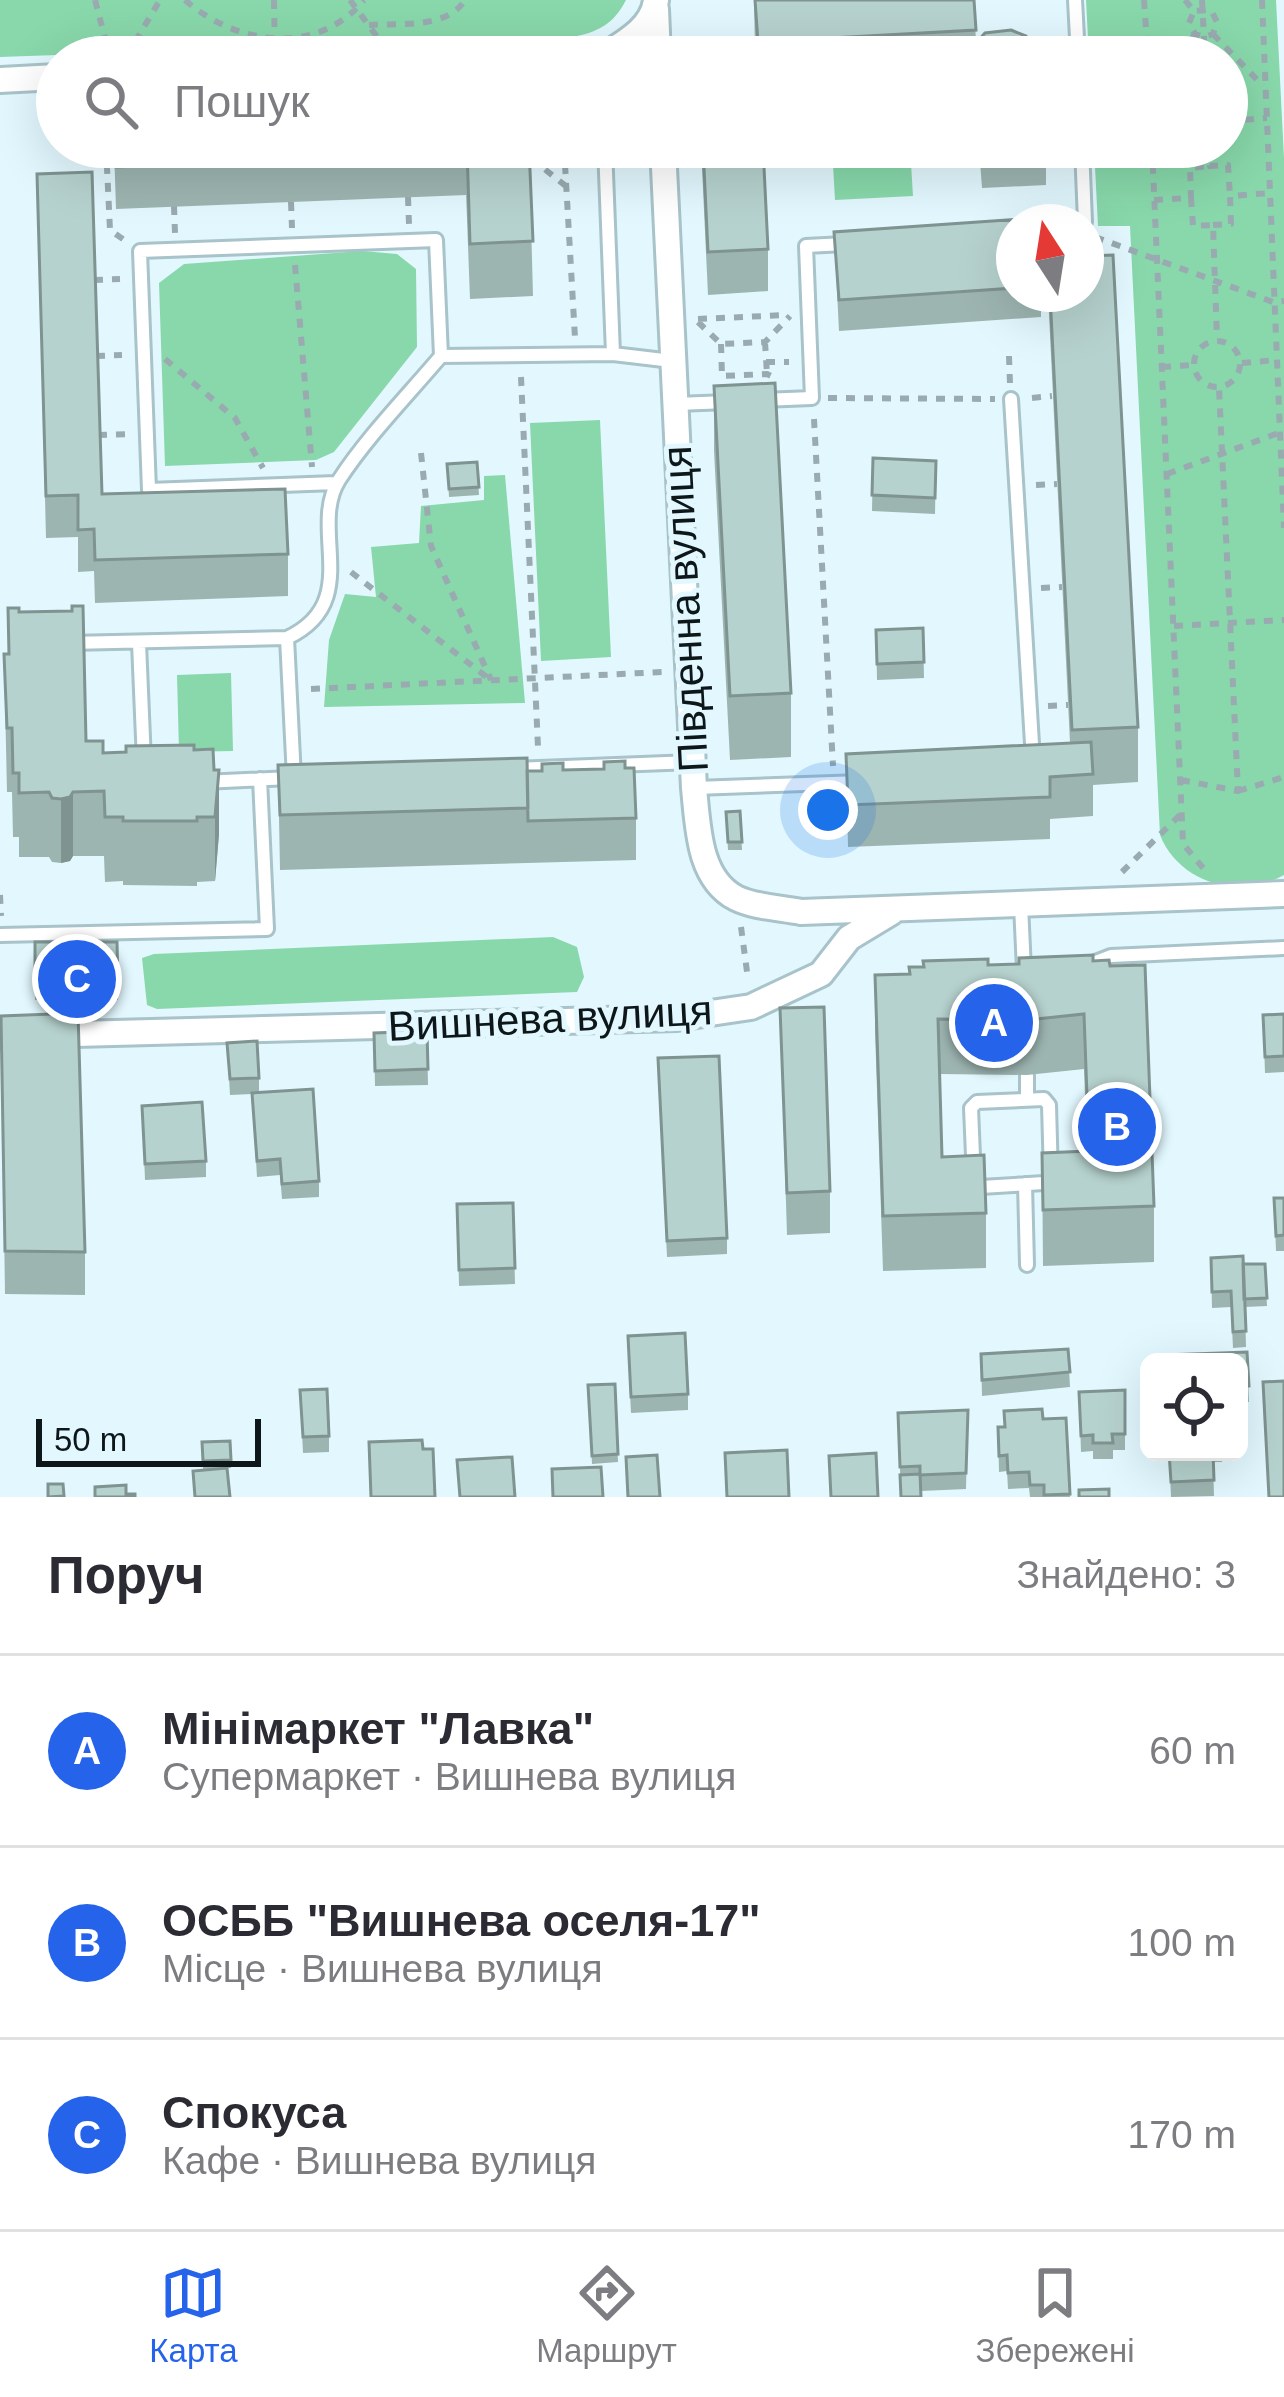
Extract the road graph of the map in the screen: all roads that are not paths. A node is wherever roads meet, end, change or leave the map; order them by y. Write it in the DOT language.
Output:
graph roads {
  1 [pos="1075,0"];
  2 [pos="656,4"];
  3 [pos="636,36"];
  4 [pos="657,36"];
  5 [pos="1077,36"];
  6 [pos="36,78"];
  7 [pos="0,80"];
  8 [pos="606,168"];
  9 [pos="665,168"];
  10 [pos="1083,168"];
  11 [pos="1084,204"];
  12 [pos="852,244"];
  13 [pos="613,354"];
  14 [pos="441,356"];
  15 [pos="673,361"];
  16 [pos="1011,399"];
  17 [pos="675,404"];
  18 [pos="336,483"];
  19 [pos="287,638"];
  20 [pos="139,643"];
  21 [pos="46,644"];
  22 [pos="502,770"];
  23 [pos="1034,774"];
  24 [pos="693,775"];
  25 [pos="311,777"];
  26 [pos="294,778"];
  27 [pos="260,779"];
  28 [pos="875,781"];
  29 [pos="191,782"];
  30 [pos="145,784"];
  31 [pos="1284,894"];
  32 [pos="1022,905"];
  33 [pos="894,911"];
  34 [pos="0,934"];
  35 [pos="1284,948"];
  36 [pos="1065,967"];
  37 [pos="1044,968"];
  38 [pos="1024,969"];
  39 [pos="1024,991"];
  40 [pos="0,1036"];
  41 [pos="1027,1076"];
  42 [pos="1027,1100"];
  43 [pos="1025,1184"];
  44 [pos="1028,1265"];
  1 -- 5 [label="lane"];
  2 -- 3 [label="street"];
  2 -- 4 [label="street"];
  6 -- 7 [label="street"];
  8 -- 13 [label="lane"];
  9 -- 15 [label="street, Південна вулиця"];
  10 -- 11 [label="lane"];
  12 -- 17 [label="lane"];
  13 -- 14 [label="lane"];
  13 -- 15 [label="lane"];
  14 -- 18 [label="lane"];
  14 -- 18 [label="lane"];
  15 -- 17 [label="street, Південна вулиця"];
  16 -- 23 [label="lane"];
  17 -- 24 [label="street, Південна вулиця"];
  18 -- 19 [label="lane"];
  19 -- 20 [label="lane"];
  19 -- 26 [label="lane"];
  20 -- 21 [label="lane"];
  20 -- 30 [label="lane"];
  22 -- 24 [label="lane"];
  24 -- 28 [label="lane"];
  24 -- 33 [label="street, Південна вулиця"];
  25 -- 26 [label="lane"];
  26 -- 27 [label="lane"];
  27 -- 29 [label="lane"];
  27 -- 34 [label="lane"];
  31 -- 32 [label="street"];
  32 -- 33 [label="street"];
  32 -- 38 [label="lane"];
  33 -- 40 [label="street, Вишнева вулиця"];
  35 -- 36 [label="lane"];
  37 -- 38 [label="lane"];
  38 -- 39 [label="lane"];
  41 -- 42 [label="lane"];
  42 -- 43 [label="lane"];
  42 -- 43 [label="lane"];
  43 -- 44 [label="lane"];
}
